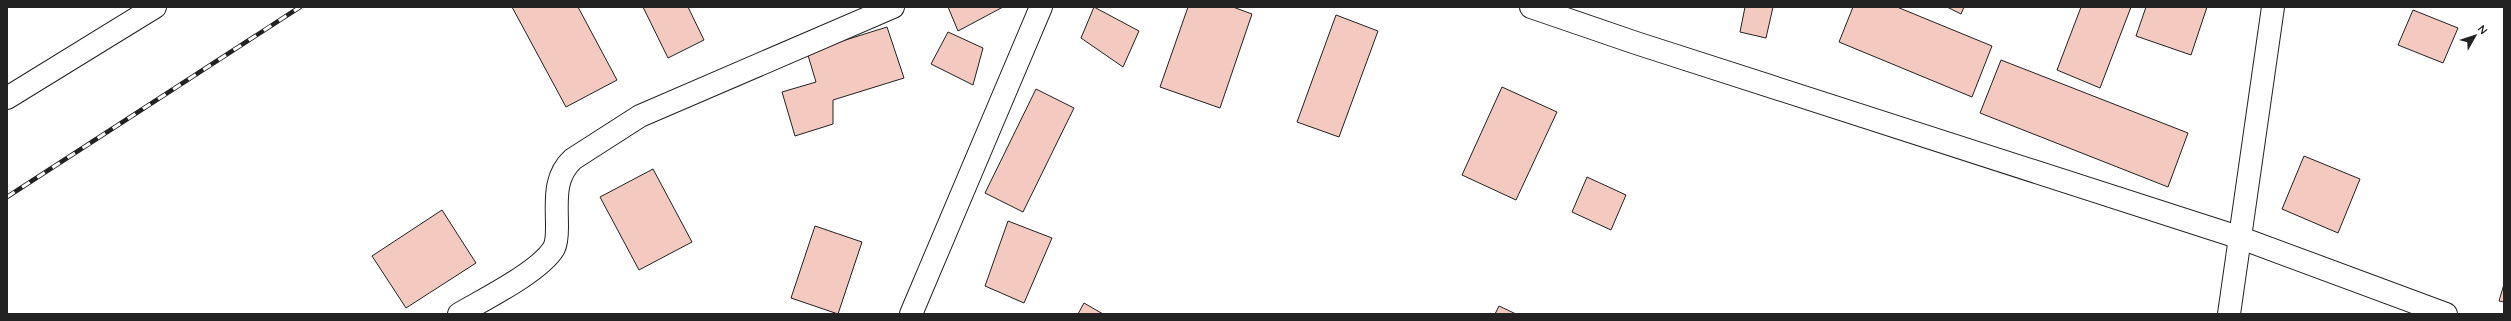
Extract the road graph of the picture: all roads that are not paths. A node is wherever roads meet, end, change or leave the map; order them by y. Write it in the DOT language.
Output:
graph roads {
  1 [pos="155,7"];
  2 [pos="893,7"];
  3 [pos="1041,7"];
  4 [pos="1531,7"];
  5 [pos="2273,7"];
  6 [pos="7,98"];
  7 [pos="2241,238"];
  8 [pos="459,314"];
  9 [pos="911,314"];
  10 [pos="2229,314"];
  11 [pos="2446,314"];
  1 -- 6 [label="street"];
  2 -- 8 [label="street"];
  3 -- 9 [label="street"];
  4 -- 7 [label="street"];
  5 -- 7 [label="street"];
  7 -- 10 [label="street"];
  7 -- 11 [label="street"];
}
